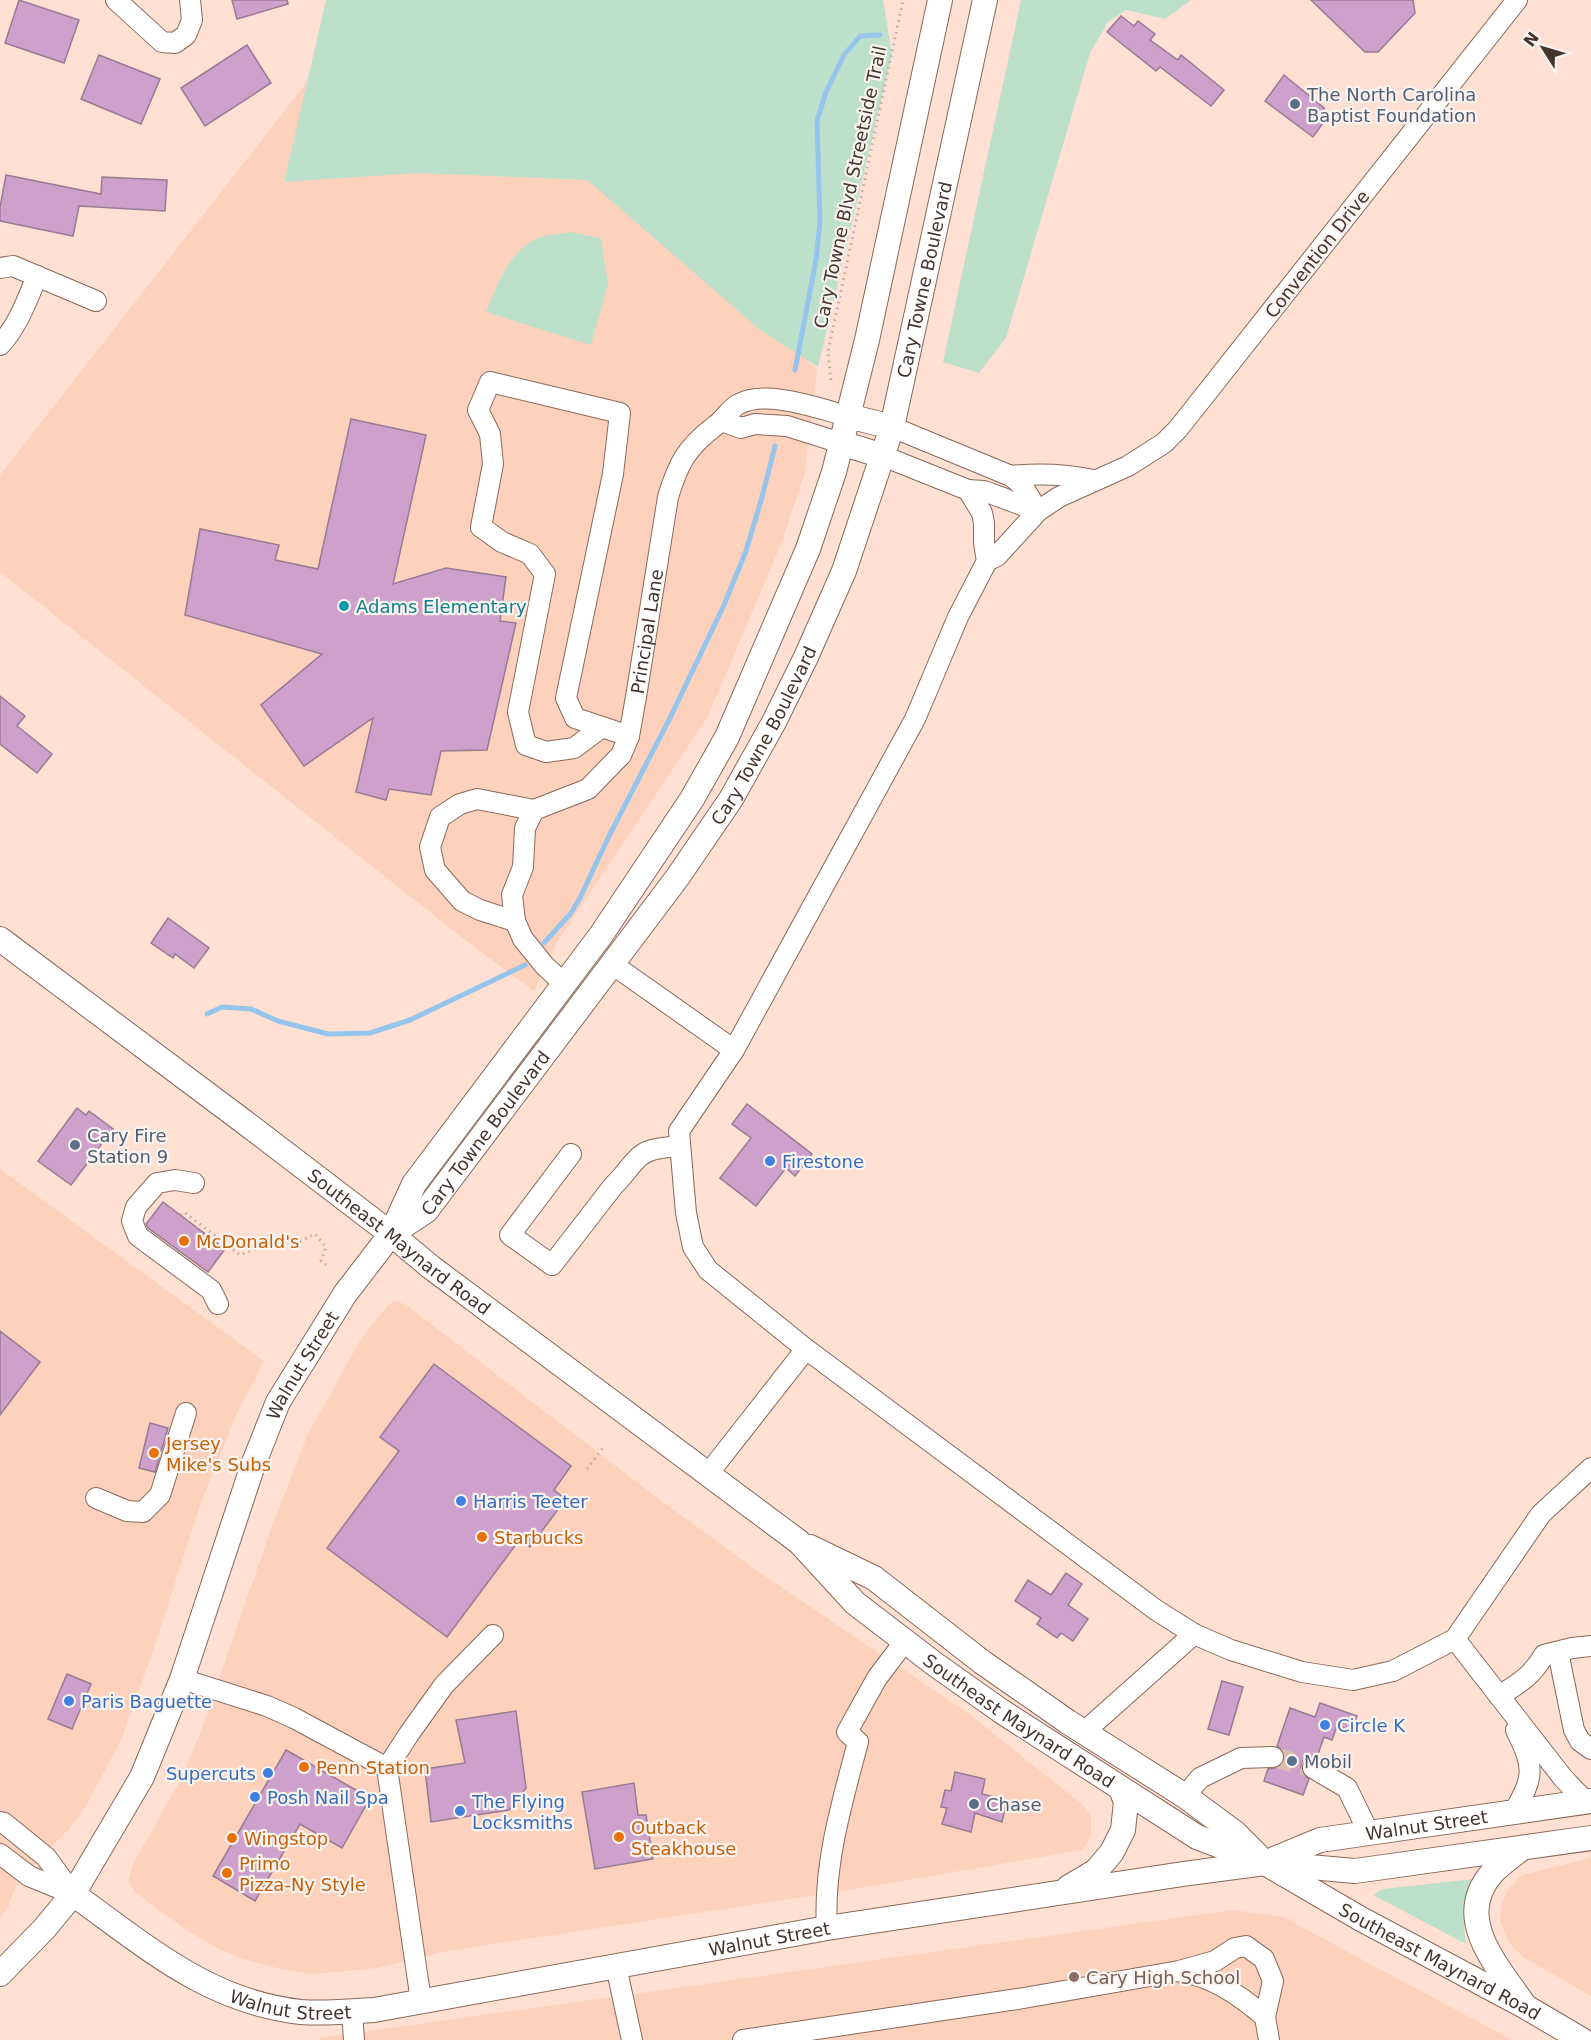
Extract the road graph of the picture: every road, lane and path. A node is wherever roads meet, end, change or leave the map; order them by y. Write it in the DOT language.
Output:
graph roads {
  1 [pos="116,0"];
  2 [pos="190,0"];
  3 [pos="903,0"];
  4 [pos="940,0"];
  5 [pos="985,0"];
  6 [pos="1517,0"];
  7 [pos="0,268"];
  8 [pos="36,276"];
  9 [pos="96,301"];
  10 [pos="0,345"];
  11 [pos="831,380"];
  12 [pos="848,416"];
  13 [pos="723,421"];
  14 [pos="892,427"];
  15 [pos="841,443"];
  16 [pos="883,456"];
  17 [pos="1011,476"];
  18 [pos="1093,480"];
  19 [pos="968,490"];
  20 [pos="1038,511"];
  21 [pos="987,561"];
  22 [pos="602,727"];
  23 [pos="629,735"];
  24 [pos="534,810"];
  25 [pos="515,921"];
  26 [pos="0,939"];
  27 [pos="612,964"];
  28 [pos="564,984"];
  29 [pos="734,1050"];
  30 [pos="680,1146"];
  31 [pos="571,1154"];
  32 [pos="194,1184"];
  33 [pos="181,1215"];
  34 [pos="391,1234"];
  35 [pos="289,1247"];
  36 [pos="258,1248"];
  37 [pos="328,1266"];
  38 [pos="218,1304"];
  39 [pos="806,1348"];
  40 [pos="186,1413"];
  41 [pos="603,1448"];
  42 [pos="587,1468"];
  43 [pos="1591,1468"];
  44 [pos="708,1474"];
  45 [pos="96,1498"];
  46 [pos="799,1542"];
  47 [pos="1194,1634"];
  48 [pos="493,1635"];
  49 [pos="1455,1639"];
  50 [pos="905,1641"];
  51 [pos="1591,1646"];
  52 [pos="1558,1652"];
  53 [pos="182,1679"];
  54 [pos="1498,1696"];
  55 [pos="1084,1732"];
  56 [pos="1591,1749"];
  57 [pos="1273,1757"];
  58 [pos="387,1768"];
  59 [pos="1313,1768"];
  60 [pos="1121,1789"];
  61 [pos="1185,1796"];
  62 [pos="1588,1802"];
  63 [pos="1514,1812"];
  64 [pos="1,1821"];
  65 [pos="1369,1833"];
  66 [pos="1591,1838"];
  67 [pos="1522,1848"];
  68 [pos="0,1854"];
  69 [pos="1265,1863"];
  70 [pos="1060,1893"];
  71 [pos="73,1894"];
  72 [pos="827,1928"];
  73 [pos="616,1966"];
  74 [pos="1179,1971"];
  75 [pos="0,1974"];
  76 [pos="421,2001"];
  77 [pos="1526,2007"];
  78 [pos="352,2011"];
  79 [pos="1265,2017"];
  80 [pos="354,2040"];
  81 [pos="632,2040"];
  82 [pos="743,2040"];
  83 [pos="1269,2040"];
  84 [pos="1582,2040"];
  1 -- 2 [label="street"];
  3 -- 11 [label="path, Cary Towne Blvd Streetside Trail"];
  4 -- 12 [label="main road, Cary Towne Boulevard"];
  5 -- 14 [label="main road, Cary Towne Boulevard"];
  6 -- 18 [label="street, Convention Drive"];
  7 -- 8 [label="street"];
  8 -- 9 [label="street"];
  8 -- 10 [label="street"];
  12 -- 13 [label="street, Principal Lane"];
  12 -- 14 [label="main road"];
  12 -- 15 [label="main road, Cary Towne Boulevard"];
  13 -- 15 [label="street"];
  13 -- 23 [label="street, Principal Lane"];
  14 -- 16 [label="main road, Cary Towne Boulevard"];
  14 -- 17 [label="street"];
  15 -- 16 [label="main road"];
  15 -- 28 [label="main road, Cary Towne Boulevard"];
  16 -- 19 [label="street"];
  16 -- 27 [label="main road, Cary Towne Boulevard"];
  17 -- 18 [label="street"];
  17 -- 20 [label="street"];
  18 -- 20 [label="street, Convention Drive"];
  19 -- 20 [label="street"];
  19 -- 21 [label="street"];
  20 -- 21 [label="street, Convention Drive"];
  21 -- 29 [label="street"];
  22 -- 22 [label="street"];
  22 -- 23 [label="street"];
  23 -- 24 [label="street, Principal Lane"];
  24 -- 25 [label="street"];
  24 -- 25 [label="street"];
  25 -- 28 [label="street"];
  26 -- 34 [label="main road, Southeast Maynard Road"];
  27 -- 29 [label="street"];
  27 -- 34 [label="main road, Cary Towne Boulevard"];
  28 -- 34 [label="main road, Cary Towne Boulevard"];
  29 -- 30 [label="street"];
  30 -- 31 [label="street"];
  30 -- 39 [label="street"];
  32 -- 38 [label="street"];
  33 -- 36 [label="path"];
  34 -- 44 [label="main road, Southeast Maynard Road"];
  34 -- 53 [label="main road, Walnut Street"];
  35 -- 37 [label="path"];
  39 -- 44 [label="street"];
  39 -- 47 [label="street"];
  40 -- 45 [label="street"];
  41 -- 42 [label="path"];
  43 -- 49 [label="street"];
  44 -- 46 [label="main road, Southeast Maynard Road"];
  46 -- 50 [label="main road, Southeast Maynard Road"];
  46 -- 55 [label="main road, Southeast Maynard Road"];
  47 -- 49 [label="street"];
  47 -- 55 [label="street"];
  48 -- 58 [label="street"];
  49 -- 54 [label="street"];
  50 -- 60 [label="main road, Southeast Maynard Road"];
  50 -- 72 [label="street"];
  51 -- 52 [label="street"];
  52 -- 54 [label="street"];
  52 -- 56 [label="street"];
  53 -- 58 [label="street"];
  53 -- 71 [label="main road, Walnut Street"];
  54 -- 62 [label="street"];
  54 -- 63 [label="street"];
  55 -- 61 [label="main road, Southeast Maynard Road"];
  57 -- 61 [label="street"];
  58 -- 76 [label="street"];
  59 -- 65 [label="street"];
  60 -- 69 [label="main road, Southeast Maynard Road"];
  60 -- 70 [label="main road"];
  61 -- 69 [label="main road, Southeast Maynard Road"];
  62 -- 63 [label="main road, Walnut Street"];
  63 -- 65 [label="main road, Walnut Street"];
  64 -- 71 [label="street"];
  65 -- 69 [label="main road, Walnut Street"];
  66 -- 67 [label="main road, Walnut Street"];
  67 -- 69 [label="main road, Walnut Street"];
  67 -- 77 [label="main road"];
  68 -- 71 [label="street"];
  69 -- 70 [label="main road, Walnut Street"];
  69 -- 77 [label="main road, Southeast Maynard Road"];
  70 -- 72 [label="main road, Walnut Street"];
  71 -- 75 [label="main road"];
  71 -- 78 [label="main road, Walnut Street"];
  72 -- 73 [label="main road, Walnut Street"];
  73 -- 76 [label="main road, Walnut Street"];
  73 -- 81 [label="street"];
  74 -- 79 [label="street"];
  74 -- 79 [label="street"];
  74 -- 82 [label="street"];
  76 -- 78 [label="main road, Walnut Street"];
  77 -- 84 [label="main road, Southeast Maynard Road"];
  78 -- 80 [label="street"];
  79 -- 83 [label="street"];
}
